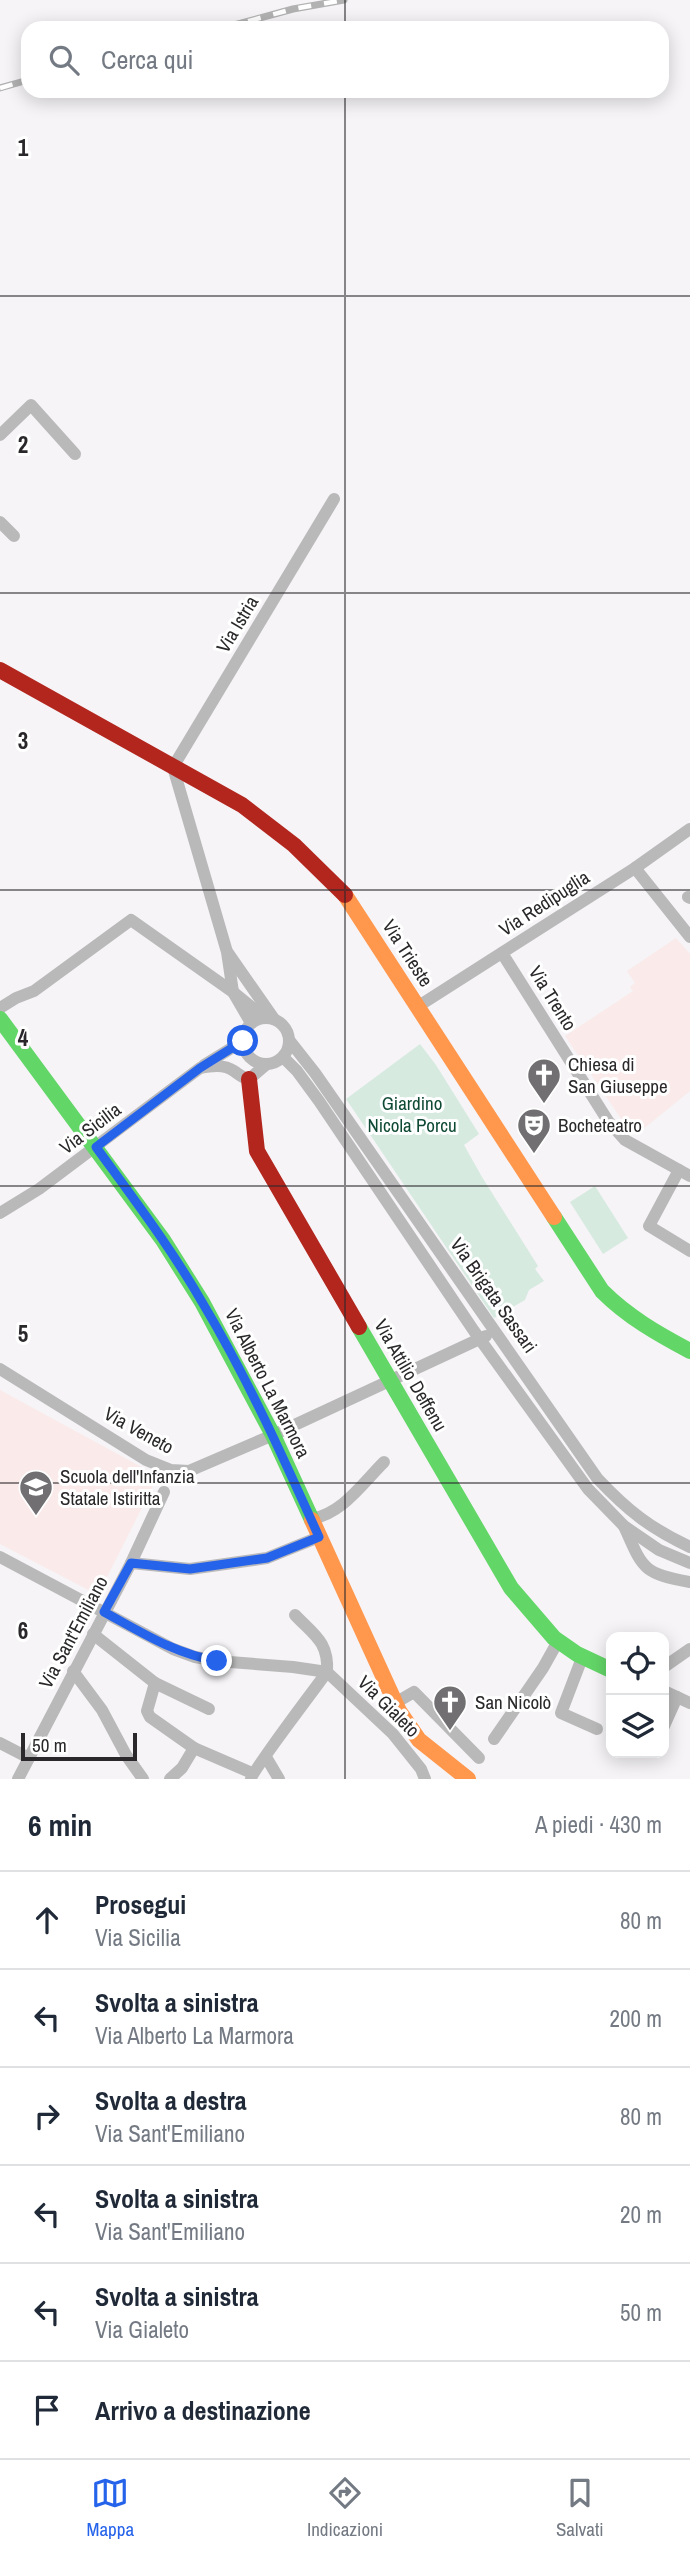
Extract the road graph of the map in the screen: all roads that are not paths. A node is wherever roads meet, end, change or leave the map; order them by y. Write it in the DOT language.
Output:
graph roads {
  1 [pos="0,435"];
  2 [pos="75,454"];
  3 [pos="334,499"];
  4 [pos="0,522"];
  5 [pos="14,536"];
  6 [pos="0,670"];
  7 [pos="173,768"];
  8 [pos="690,829"];
  9 [pos="635,868"];
  10 [pos="690,937"];
  11 [pos="227,952"];
  12 [pos="502,953"];
  13 [pos="233,992"];
  14 [pos="417,1007"];
  15 [pos="0,1008"];
  16 [pos="0,1019"];
  17 [pos="270,1019"];
  18 [pos="251,1023"];
  19 [pos="289,1040"];
  20 [pos="243,1041"];
  21 [pos="283,1057"];
  22 [pos="267,1064"];
  23 [pos="200,1068"];
  24 [pos="249,1079"];
  25 [pos="96,1147"];
  26 [pos="685,1173"];
  27 [pos="0,1213"];
  28 [pos="690,1251"];
  29 [pos="496,1331"];
  30 [pos="480,1339"];
  31 [pos="690,1351"];
  32 [pos="0,1370"];
  33 [pos="391,1380"];
  34 [pos="273,1435"];
  35 [pos="384,1462"];
  36 [pos="164,1492"];
  37 [pos="311,1519"];
  38 [pos="624,1526"];
  39 [pos="319,1537"];
  40 [pos="690,1547"];
  41 [pos="0,1557"];
  42 [pos="131,1563"];
  43 [pos="690,1563"];
  44 [pos="690,1582"];
  45 [pos="104,1612"];
  46 [pos="295,1615"];
  47 [pos="93,1634"];
  48 [pos="557,1643"];
  49 [pos="690,1649"];
  50 [pos="582,1658"];
  51 [pos="669,1664"];
  52 [pos="606,1668"];
  53 [pos="73,1671"];
  54 [pos="327,1672"];
  55 [pos="155,1683"];
  56 [pos="669,1693"];
  57 [pos="677,1697"];
  58 [pos="395,1703"];
  59 [pos="690,1703"];
  60 [pos="209,1709"];
  61 [pos="669,1715"];
  62 [pos="597,1729"];
  63 [pos="494,1738"];
  64 [pos="0,1743"];
  65 [pos="194,1748"];
  66 [pos="432,1752"];
  67 [pos="266,1757"];
  68 [pos="29,1758"];
  69 [pos="479,1758"];
  70 [pos="423,1774"];
  71 [pos="251,1776"];
  72 [pos="18,1779"];
  73 [pos="143,1779"];
  74 [pos="170,1779"];
  75 [pos="279,1779"];
  76 [pos="468,1779"];
  1 -- 2 [label="street"];
  3 -- 7 [label="street, Via Istria"];
  4 -- 5 [label="street"];
  6 -- 7 [label="street, Via Trieste"];
  7 -- 11 [label="street"];
  7 -- 14 [label="street, Via Trieste"];
  8 -- 9 [label="street, Via Redipuglia"];
  9 -- 10 [label="street"];
  9 -- 12 [label="street, Via Redipuglia"];
  11 -- 13 [label="street"];
  11 -- 17 [label="street"];
  12 -- 14 [label="street, Via Redipuglia"];
  12 -- 26 [label="street, Via Trento"];
  13 -- 15 [label="street"];
  13 -- 17 [label="street"];
  13 -- 18 [label="street"];
  14 -- 31 [label="street, Via Trieste"];
  16 -- 25 [label="street, Via Alberto La Marmora"];
  17 -- 18 [label="street"];
  17 -- 19 [label="street"];
  18 -- 20 [label="street"];
  19 -- 21 [label="street"];
  19 -- 29 [label="street, Via Brigata Sassari"];
  20 -- 22 [label="street"];
  20 -- 23 [label="street, Via Sicilia"];
  21 -- 22 [label="street"];
  21 -- 30 [label="street, Via Brigata Sassari"];
  22 -- 24 [label="street"];
  23 -- 24 [label="street"];
  23 -- 25 [label="street, Via Sicilia"];
  24 -- 33 [label="street, Via Attilio Deffenu"];
  25 -- 27 [label="street, Via Sicilia"];
  25 -- 34 [label="street, Via Alberto La Marmora"];
  26 -- 28 [label="street"];
  29 -- 30 [label="street, Via Veneto"];
  29 -- 40 [label="street, Via Brigata Sassari"];
  30 -- 33 [label="street, Via Veneto"];
  30 -- 38 [label="street, Via Brigata Sassari"];
  32 -- 34 [label="street, Via Veneto"];
  33 -- 34 [label="street, Via Veneto"];
  33 -- 48 [label="street, Via Attilio Deffenu"];
  34 -- 37 [label="street, Via Alberto La Marmora"];
  35 -- 37 [label="street"];
  36 -- 42 [label="street"];
  37 -- 39 [label="street, Via Alberto La Marmora"];
  38 -- 43 [label="street, Via Brigata Sassari"];
  38 -- 44 [label="street, Via Brigata Sassari"];
  39 -- 42 [label="street, Via Sant'Emiliano"];
  39 -- 58 [label="street, Via Alberto La Marmora"];
  41 -- 45 [label="street"];
  42 -- 45 [label="street, Via Sant'Emiliano"];
  45 -- 47 [label="street, Via Sant'Emiliano"];
  45 -- 54 [label="street"];
  46 -- 54 [label="street"];
  47 -- 53 [label="street, Via Sant'Emiliano"];
  47 -- 55 [label="street"];
  48 -- 50 [label="street, Via Attilio Deffenu"];
  48 -- 63 [label="street"];
  49 -- 51 [label="street"];
  50 -- 52 [label="street, Via Attilio Deffenu"];
  50 -- 62 [label="street"];
  53 -- 68 [label="street, Via Sant'Emiliano"];
  53 -- 73 [label="street"];
  54 -- 67 [label="street"];
  54 -- 70 [label="street, Via Gialeto"];
  55 -- 60 [label="street"];
  55 -- 65 [label="street"];
  56 -- 57 [label="street"];
  57 -- 59 [label="street"];
  57 -- 61 [label="street"];
  58 -- 66 [label="street, Via Alberto La Marmora"];
  58 -- 69 [label="street"];
  64 -- 68 [label="street"];
  65 -- 71 [label="street"];
  65 -- 74 [label="street"];
  66 -- 70 [label="street, Via Gialeto"];
  66 -- 76 [label="street, Via Alberto La Marmora"];
  67 -- 71 [label="street"];
  67 -- 75 [label="street"];
  68 -- 72 [label="street, Via Sant'Emiliano"];
}
